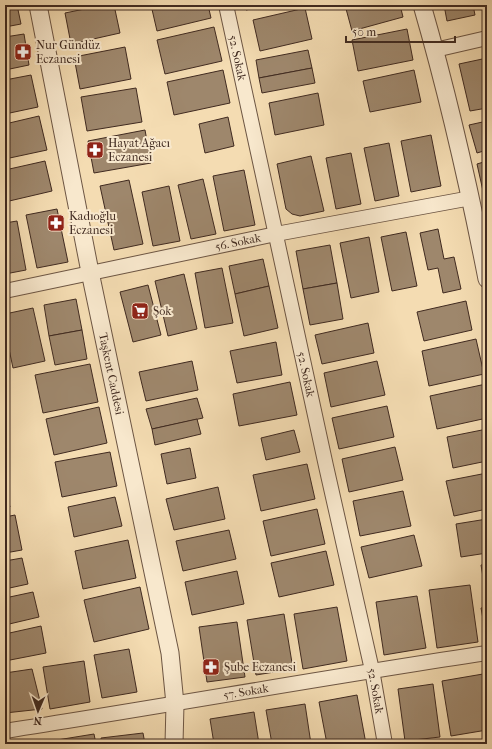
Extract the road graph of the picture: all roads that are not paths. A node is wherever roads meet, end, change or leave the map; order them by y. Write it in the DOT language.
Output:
graph roads {
  1 [pos="38,5"];
  2 [pos="226,5"];
  3 [pos="422,5"];
  4 [pos="487,38"];
  5 [pos="435,50"];
  6 [pos="471,198"];
  7 [pos="276,234"];
  8 [pos="90,272"];
  9 [pos="487,279"];
  10 [pos="5,290"];
  11 [pos="487,653"];
  12 [pos="372,670"];
  13 [pos="174,704"];
  14 [pos="5,731"];
  15 [pos="174,744"];
  16 [pos="385,744"];
  1 -- 8 [label="street, Taşkent Caddesi"];
  2 -- 7 [label="street, 52. Sokak"];
  3 -- 5 [label="street"];
  4 -- 5 [label="street"];
  5 -- 6 [label="street"];
  6 -- 7 [label="street, 56. Sokak"];
  6 -- 9 [label="street"];
  7 -- 8 [label="street, 56. Sokak"];
  7 -- 12 [label="street, 52. Sokak"];
  8 -- 10 [label="street, 56. Sokak"];
  8 -- 13 [label="street, Taşkent Caddesi"];
  11 -- 12 [label="street, 57. Sokak"];
  12 -- 13 [label="street, 57. Sokak"];
  12 -- 16 [label="street, 52. Sokak"];
  13 -- 14 [label="street, 57. Sokak"];
  13 -- 15 [label="street, Taşkent Caddesi"];
}
